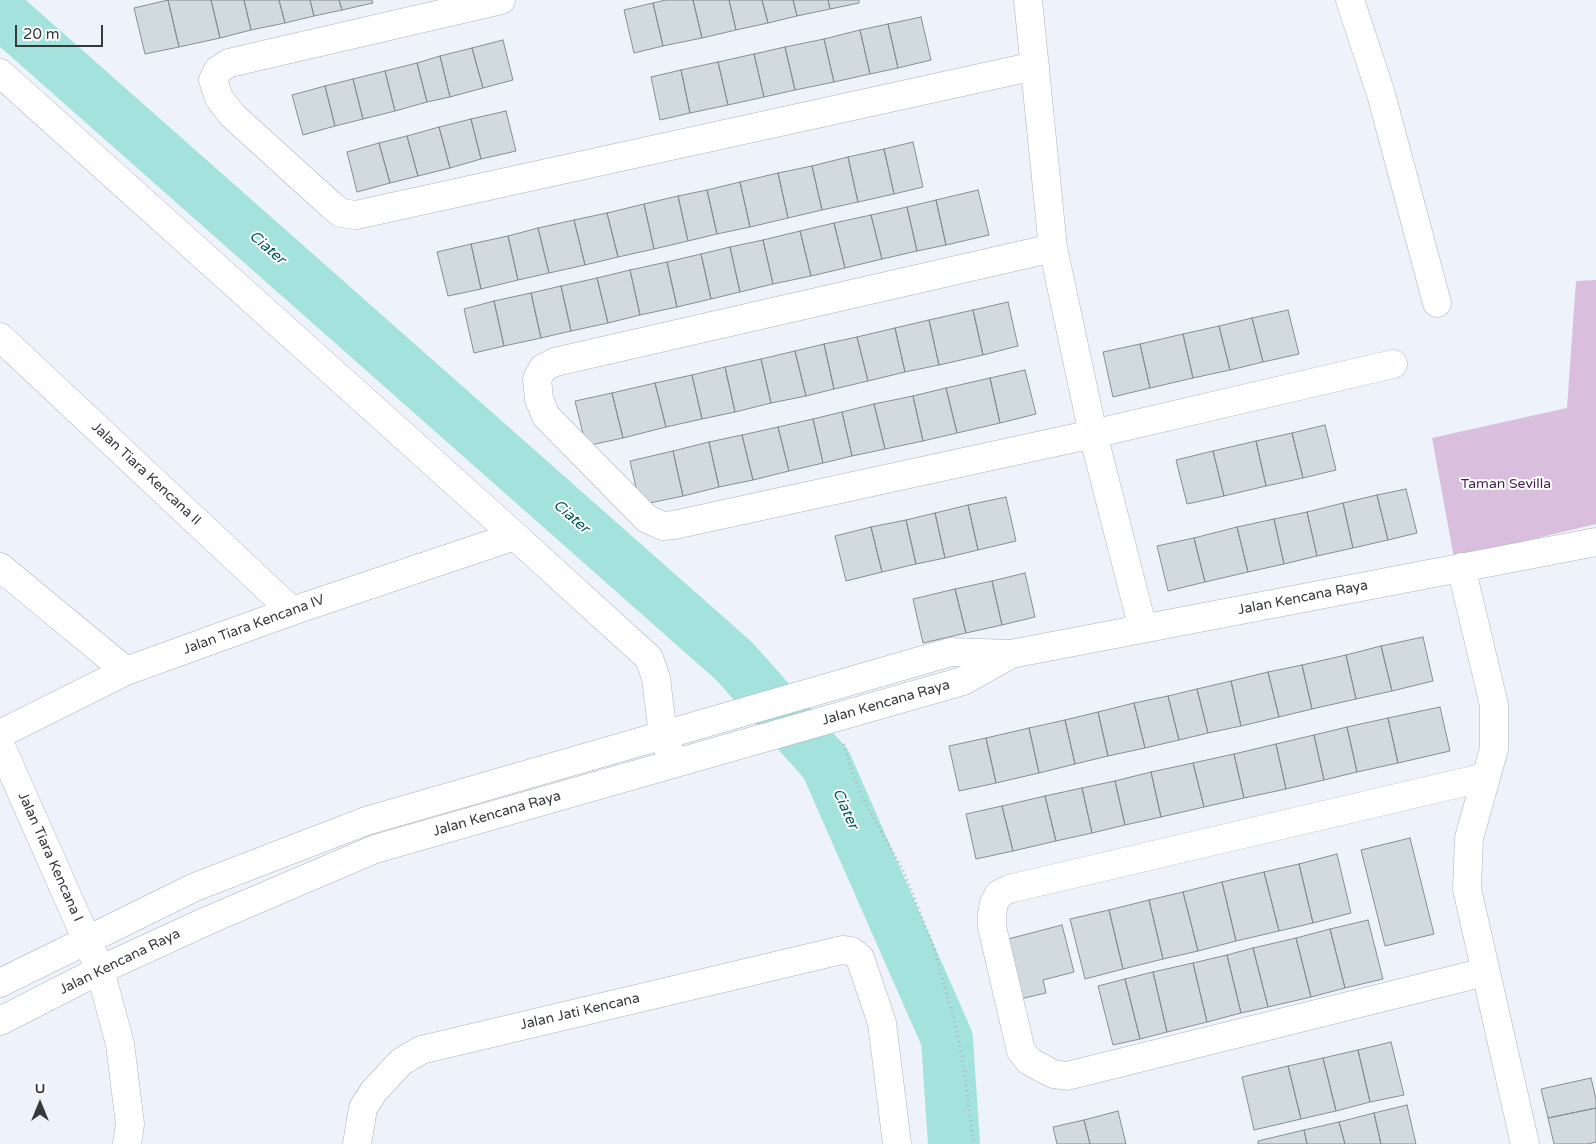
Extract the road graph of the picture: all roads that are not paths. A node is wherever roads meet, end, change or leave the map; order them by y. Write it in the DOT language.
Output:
graph roads {
  1 [pos="501,0"];
  2 [pos="1028,0"];
  3 [pos="1350,0"];
  4 [pos="1035,66"];
  5 [pos="0,73"];
  6 [pos="1053,248"];
  7 [pos="1437,303"];
  8 [pos="0,337"];
  9 [pos="1393,364"];
  10 [pos="1093,434"];
  11 [pos="515,536"];
  12 [pos="1596,542"];
  13 [pos="0,567"];
  14 [pos="1461,567"];
  15 [pos="292,611"];
  16 [pos="1143,629"];
  17 [pos="1011,654"];
  18 [pos="126,672"];
  19 [pos="0,734"];
  20 [pos="663,735"];
  21 [pos="0,744"];
  22 [pos="674,764"];
  23 [pos="1486,777"];
  24 [pos="88,940"];
  25 [pos="100,970"];
  26 [pos="1485,972"];
  27 [pos="0,983"];
  28 [pos="0,1021"];
  29 [pos="127,1144"];
  30 [pos="357,1144"];
  31 [pos="894,1144"];
  32 [pos="1524,1144"];
  1 -- 4 [label="street"];
  2 -- 4 [label="street"];
  3 -- 7 [label="street"];
  4 -- 6 [label="street"];
  5 -- 11 [label="street"];
  6 -- 10 [label="street"];
  6 -- 10 [label="street"];
  8 -- 15 [label="street, Jalan Tiara Kencana II"];
  9 -- 10 [label="street"];
  10 -- 16 [label="street"];
  11 -- 15 [label="street, Jalan Tiara Kencana IV"];
  11 -- 20 [label="street"];
  12 -- 14 [label="street, Jalan Kencana Raya"];
  13 -- 18 [label="street"];
  14 -- 16 [label="street, Jalan Kencana Raya"];
  14 -- 23 [label="street"];
  15 -- 18 [label="street, Jalan Tiara Kencana IV"];
  16 -- 17 [label="street, Jalan Kencana Raya"];
  17 -- 20 [label="street, Jalan Kencana Raya"];
  17 -- 22 [label="street, Jalan Kencana Raya"];
  18 -- 19 [label="street, Jalan Tiara Kencana IV"];
  20 -- 22 [label="street"];
  20 -- 24 [label="street, Jalan Kencana Raya"];
  21 -- 24 [label="street, Jalan Tiara Kencana I"];
  22 -- 25 [label="street, Jalan Kencana Raya"];
  23 -- 26 [label="street"];
  23 -- 26 [label="street"];
  24 -- 25 [label="street, Jalan Tiara Kencana I"];
  24 -- 27 [label="street, Jalan Kencana Raya"];
  25 -- 28 [label="street, Jalan Kencana Raya"];
  25 -- 29 [label="street, Jalan Tiara Kencana I"];
  26 -- 32 [label="street"];
  30 -- 31 [label="street, Jalan Jati Kencana"];
}
